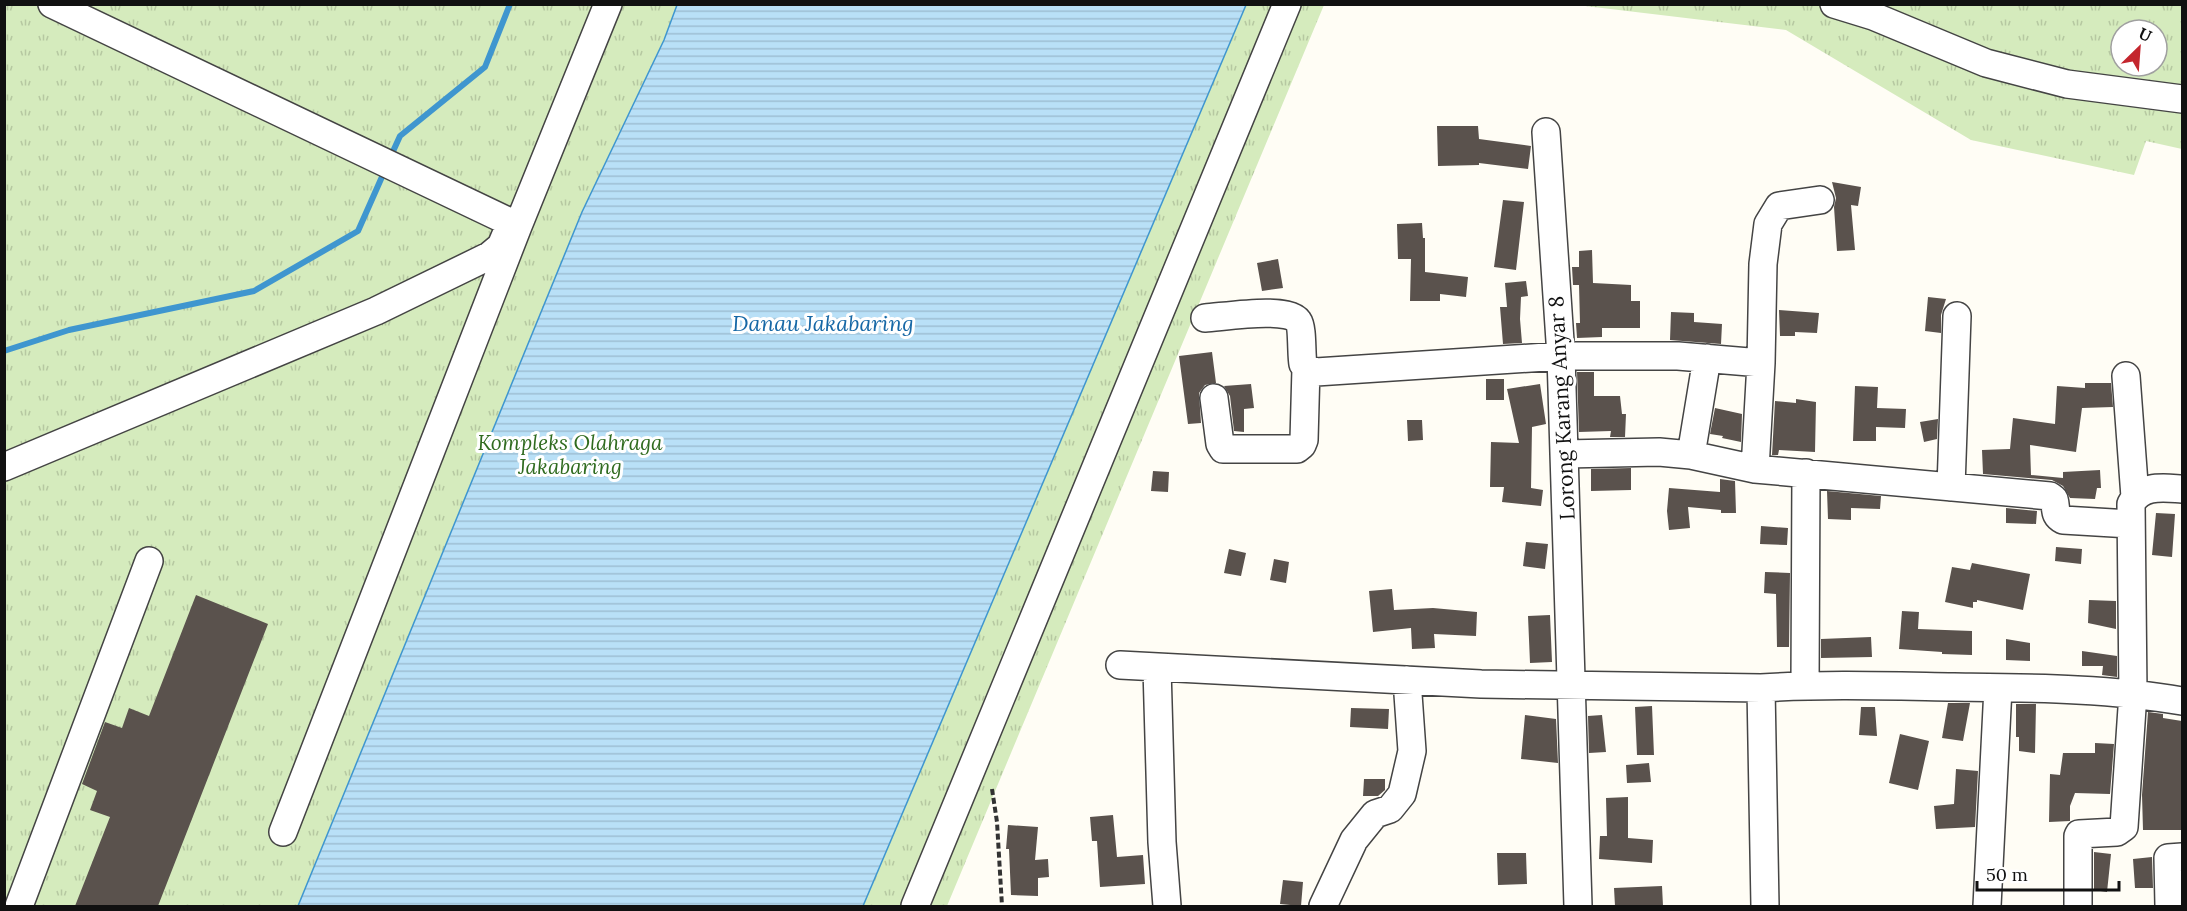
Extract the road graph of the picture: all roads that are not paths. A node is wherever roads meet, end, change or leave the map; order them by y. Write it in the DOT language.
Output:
graph roads {
  1 [pos="52,4"];
  2 [pos="608,4"];
  3 [pos="1287,4"];
  4 [pos="1834,4"];
  5 [pos="2182,99"];
  6 [pos="1546,132"];
  7 [pos="1820,200"];
  8 [pos="514,225"];
  9 [pos="1957,316"];
  10 [pos="1205,318"];
  11 [pos="1561,356"];
  12 [pos="1707,358"];
  13 [pos="1761,363"];
  14 [pos="1306,368"];
  15 [pos="2126,376"];
  16 [pos="1214,398"];
  17 [pos="1565,454"];
  18 [pos="1691,455"];
  19 [pos="4,467"];
  20 [pos="1755,469"];
  21 [pos="1806,473"];
  22 [pos="1951,487"];
  23 [pos="2182,489"];
  24 [pos="2135,496"];
  25 [pos="2130,524"];
  26 [pos="149,561"];
  27 [pos="1120,665"];
  28 [pos="1157,668"];
  29 [pos="1407,680"];
  30 [pos="1572,684"];
  31 [pos="1805,686"];
  32 [pos="1761,688"];
  33 [pos="1998,688"];
  34 [pos="2133,693"];
  35 [pos="2182,701"];
  36 [pos="283,832"];
  37 [pos="2182,857"];
  38 [pos="19,906"];
  39 [pos="915,906"];
  40 [pos="1167,906"];
  41 [pos="1323,906"];
  42 [pos="1578,906"];
  43 [pos="1765,906"];
  44 [pos="1987,906"];
  45 [pos="2078,906"];
  46 [pos="2169,906"];
  1 -- 8 [label="street"];
  2 -- 8 [label="street"];
  3 -- 39 [label="street"];
  4 -- 5 [label="street"];
  6 -- 11 [label="street, Lorong Karang Anyar 8"];
  7 -- 13 [label="street"];
  8 -- 19 [label="street"];
  8 -- 36 [label="street"];
  9 -- 22 [label="street"];
  10 -- 14 [label="street"];
  11 -- 12 [label="street"];
  11 -- 14 [label="street"];
  11 -- 17 [label="street, Lorong Karang Anyar 8"];
  12 -- 13 [label="street"];
  12 -- 18 [label="street"];
  13 -- 20 [label="street"];
  14 -- 16 [label="street"];
  15 -- 24 [label="street"];
  17 -- 18 [label="street"];
  17 -- 30 [label="street, Lorong Karang Anyar 8"];
  18 -- 20 [label="street"];
  20 -- 21 [label="street"];
  21 -- 22 [label="street"];
  21 -- 31 [label="street"];
  22 -- 25 [label="street"];
  23 -- 24 [label="street"];
  24 -- 25 [label="street"];
  25 -- 34 [label="street"];
  26 -- 38 [label="street"];
  27 -- 28 [label="street"];
  28 -- 29 [label="street"];
  28 -- 40 [label="street"];
  29 -- 30 [label="street"];
  29 -- 41 [label="street"];
  30 -- 32 [label="street"];
  30 -- 42 [label="street, Lorong Karang Anyar 8"];
  31 -- 32 [label="street"];
  31 -- 33 [label="street"];
  32 -- 43 [label="street"];
  33 -- 34 [label="street"];
  33 -- 44 [label="street"];
  34 -- 35 [label="street"];
  34 -- 45 [label="street"];
  37 -- 46 [label="street"];
}
